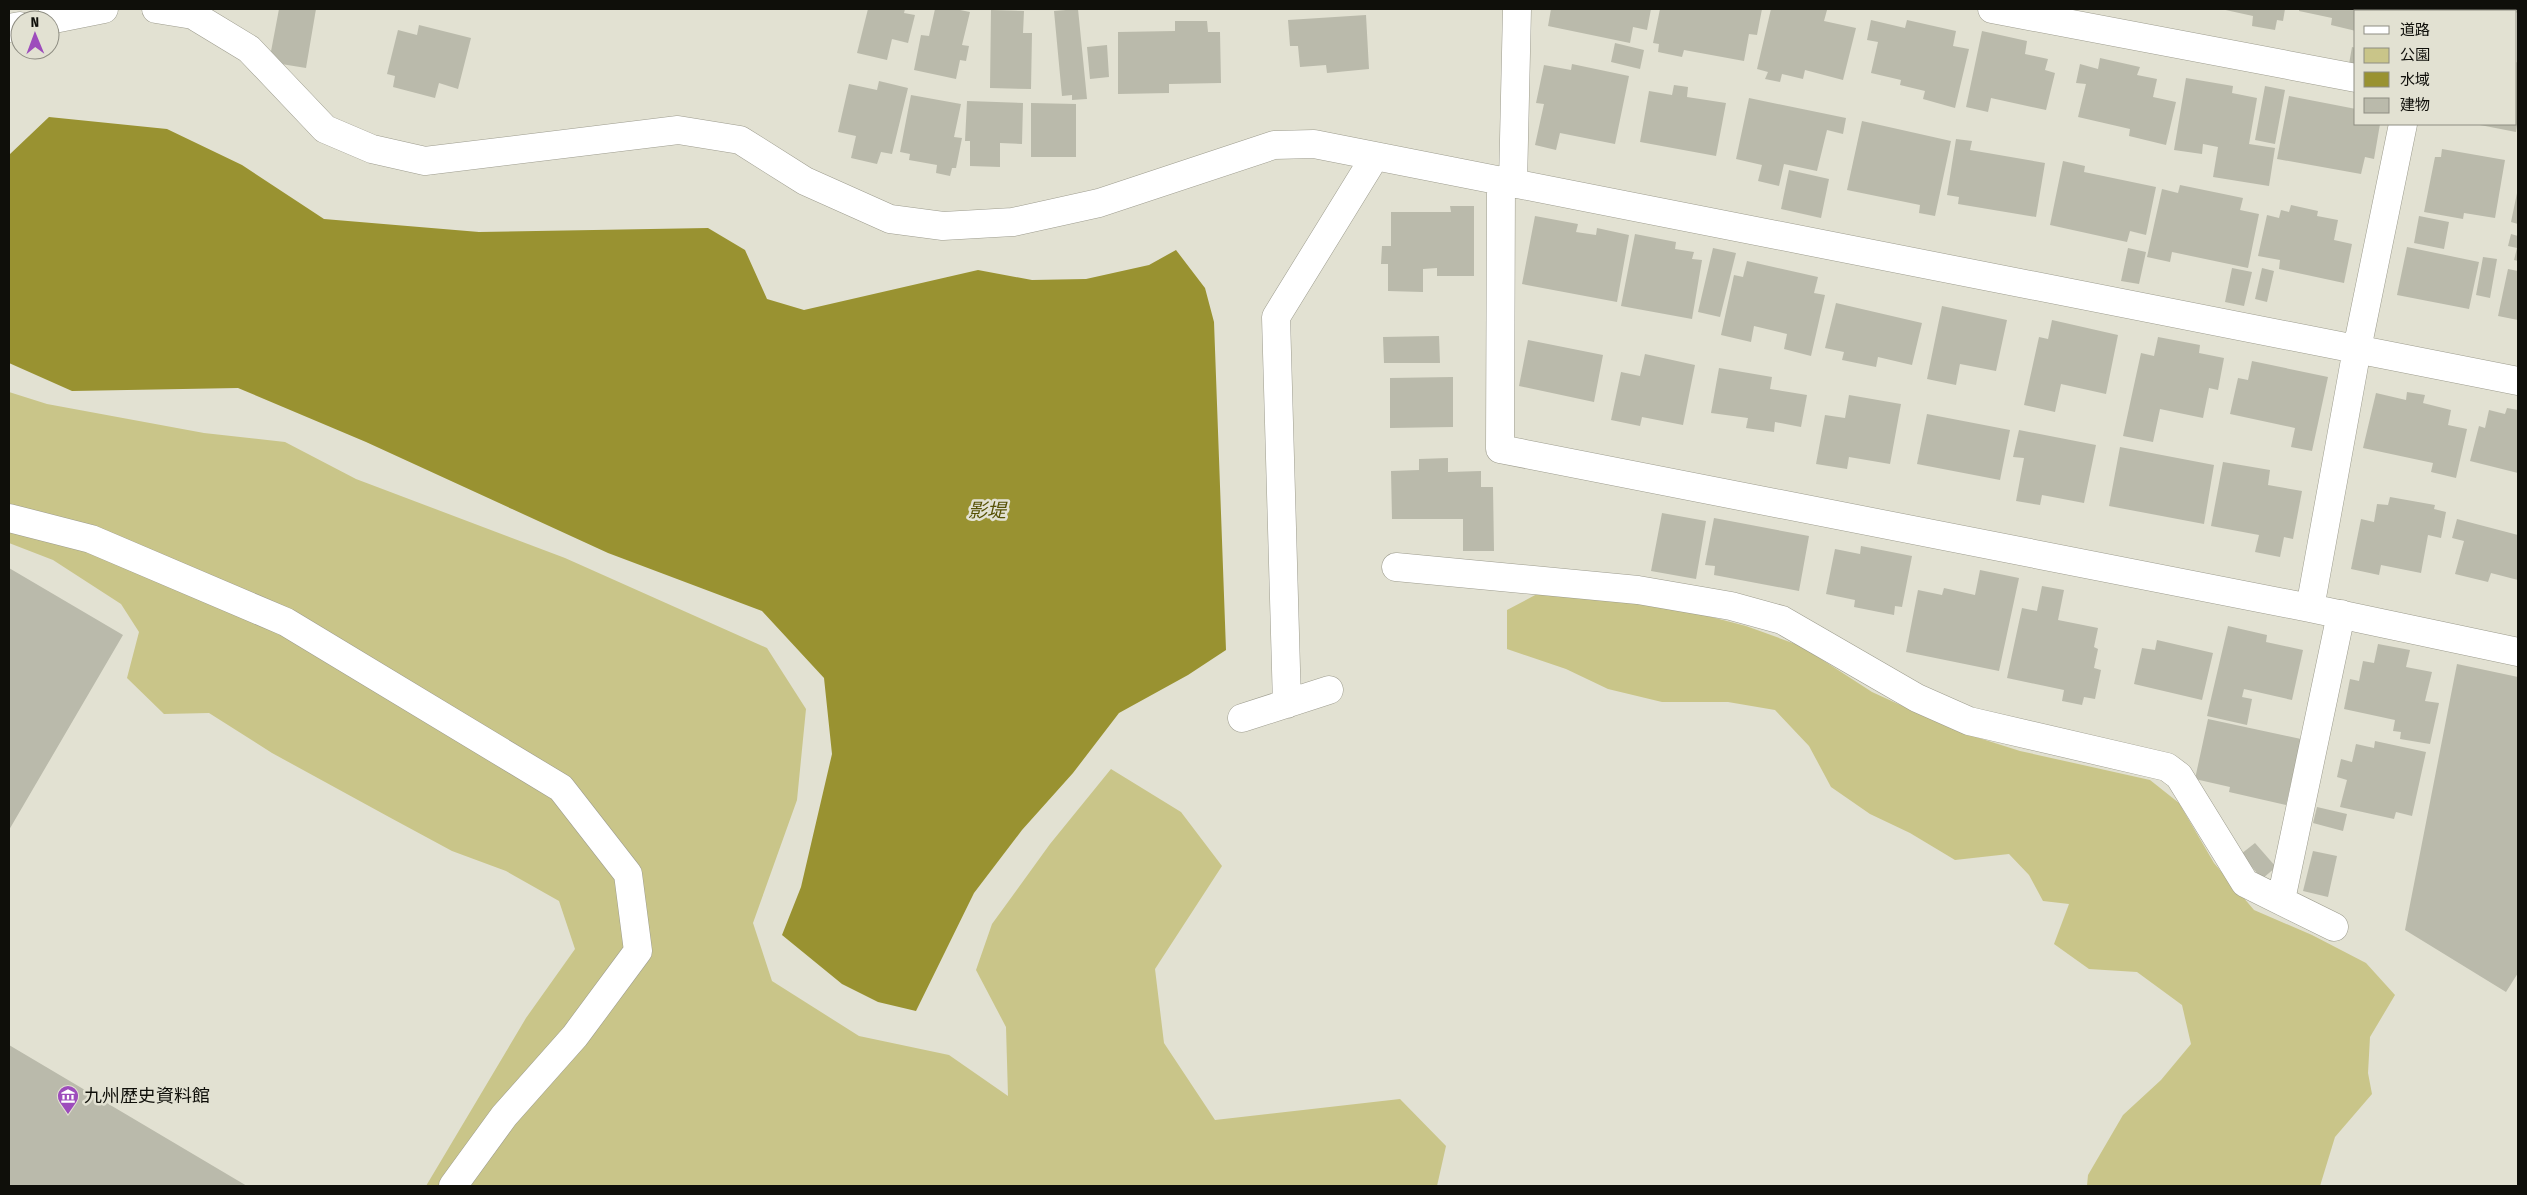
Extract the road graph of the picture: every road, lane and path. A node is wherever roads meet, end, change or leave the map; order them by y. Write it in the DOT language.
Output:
graph roads {
  1 [pos="104,9"];
  2 [pos="156,9"];
  3 [pos="1517,9"];
  4 [pos="1992,9"];
  5 [pos="60,18"];
  6 [pos="2354,78"];
  7 [pos="2403,125"];
  8 [pos="1374,158"];
  9 [pos="1507,183"];
  10 [pos="2356,349"];
  11 [pos="2518,381"];
  12 [pos="9,518"];
  13 [pos="1396,566"];
  14 [pos="2310,608"];
  15 [pos="2341,614"];
  16 [pos="2518,652"];
  17 [pos="1329,690"];
  18 [pos="1287,704"];
  19 [pos="1242,718"];
  20 [pos="2281,900"];
  21 [pos="2334,927"];
  22 [pos="454,1186"];
  1 -- 5 [label="street"];
  2 -- 8 [label="street"];
  3 -- 9 [label="street"];
  4 -- 6 [label="street"];
  7 -- 10 [label="street"];
  8 -- 9 [label="street"];
  8 -- 18 [label="street"];
  9 -- 10 [label="street"];
  9 -- 14 [label="street"];
  10 -- 11 [label="street"];
  10 -- 14 [label="street"];
  12 -- 22 [label="street"];
  13 -- 20 [label="street"];
  14 -- 15 [label="street"];
  15 -- 16 [label="street"];
  15 -- 20 [label="street"];
  17 -- 18 [label="street"];
  18 -- 19 [label="street"];
  20 -- 21 [label="street"];
}
